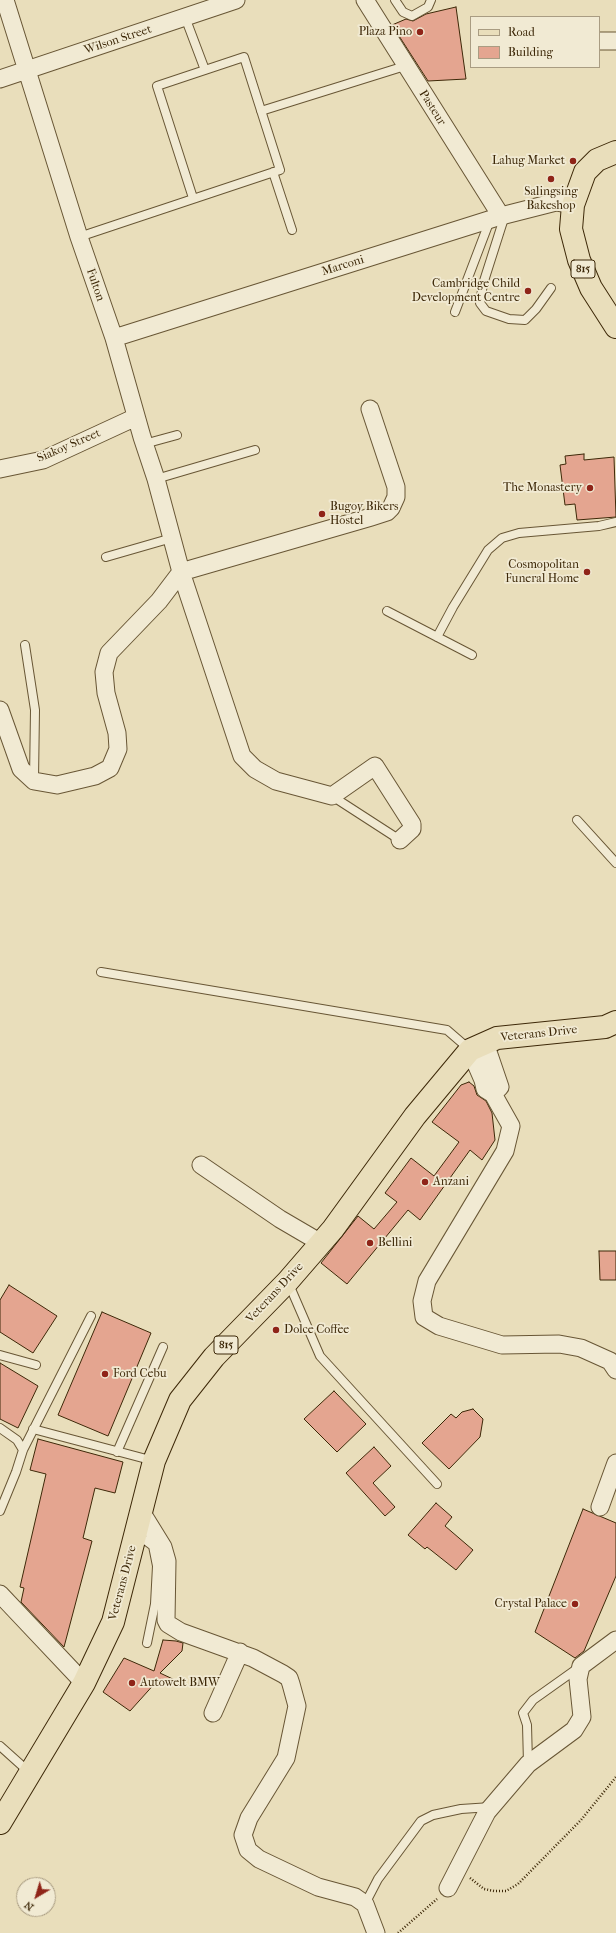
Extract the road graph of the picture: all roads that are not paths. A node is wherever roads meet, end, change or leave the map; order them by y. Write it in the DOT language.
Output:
graph roads {
  1 [pos="5,0"];
  2 [pos="236,0"];
  3 [pos="365,0"];
  4 [pos="395,0"];
  5 [pos="431,0"];
  6 [pos="185,17"];
  7 [pos="600,41"];
  8 [pos="616,41"];
  9 [pos="405,66"];
  10 [pos="27,70"];
  11 [pos="205,70"];
  12 [pos="0,79"];
  13 [pos="261,111"];
  14 [pos="616,152"];
  15 [pos="273,172"];
  16 [pos="193,198"];
  17 [pos="573,205"];
  18 [pos="498,217"];
  19 [pos="292,230"];
  20 [pos="79,238"];
  21 [pos="551,288"];
  22 [pos="455,312"];
  23 [pos="616,327"];
  24 [pos="114,338"];
  25 [pos="370,409"];
  26 [pos="136,417"];
  27 [pos="176,435"];
  28 [pos="144,444"];
  29 [pos="255,450"];
  30 [pos="0,469"];
  31 [pos="156,479"];
  32 [pos="616,522"];
  33 [pos="172,538"];
  34 [pos="106,557"];
  35 [pos="181,572"];
  36 [pos="387,611"];
  37 [pos="437,637"];
  38 [pos="25,645"];
  39 [pos="472,656"];
  40 [pos="0,710"];
  41 [pos="34,781"];
  42 [pos="332,796"];
  43 [pos="577,820"];
  44 [pos="400,840"];
  45 [pos="616,863"];
  46 [pos="100,972"];
  47 [pos="616,1022"];
  48 [pos="478,1046"];
  49 [pos="201,1165"];
  50 [pos="321,1243"];
  51 [pos="288,1281"];
  52 [pos="91,1316"];
  53 [pos="163,1347"];
  54 [pos="0,1355"];
  55 [pos="36,1365"];
  56 [pos="616,1370"];
  57 [pos="0,1428"];
  58 [pos="33,1430"];
  59 [pos="23,1450"];
  60 [pos="117,1452"];
  61 [pos="154,1461"];
  62 [pos="616,1463"];
  63 [pos="437,1484"];
  64 [pos="1,1501"];
  65 [pos="600,1507"];
  66 [pos="0,1511"];
  67 [pos="139,1523"];
  68 [pos="0,1594"];
  69 [pos="616,1640"];
  70 [pos="147,1643"];
  71 [pos="240,1652"];
  72 [pos="580,1666"];
  73 [pos="84,1683"];
  74 [pos="213,1713"];
  75 [pos="0,1746"];
  76 [pos="528,1764"];
  77 [pos="30,1773"];
  78 [pos="491,1806"];
  79 [pos="0,1822"];
  80 [pos="448,1888"];
  81 [pos="365,1904"];
  82 [pos="376,1933"];
  1 -- 10 [label="street, Fulton"];
  2 -- 6 [label="street, Wilson Street"];
  3 -- 9 [label="street, Pasteur"];
  4 -- 5 [label="lane"];
  6 -- 10 [label="street, Wilson Street"];
  6 -- 11 [label="lane"];
  7 -- 8 [label="street"];
  9 -- 13 [label="lane"];
  9 -- 18 [label="street, Pasteur"];
  10 -- 12 [label="street, Wilson Street"];
  10 -- 20 [label="street, Fulton"];
  11 -- 13 [label="lane"];
  11 -- 16 [label="lane"];
  13 -- 15 [label="lane"];
  14 -- 17 [label="main road, 815"];
  15 -- 16 [label="lane"];
  15 -- 19 [label="lane"];
  16 -- 20 [label="lane"];
  17 -- 18 [label="street, Marconi"];
  17 -- 23 [label="main road, 815"];
  18 -- 21 [label="lane"];
  18 -- 22 [label="lane"];
  18 -- 24 [label="street, Marconi"];
  20 -- 24 [label="street, Fulton"];
  24 -- 26 [label="street, Fulton"];
  25 -- 35 [label="street"];
  26 -- 28 [label="street, Fulton"];
  26 -- 30 [label="street, Siakoy Street"];
  27 -- 28 [label="lane"];
  28 -- 31 [label="street, Fulton"];
  29 -- 31 [label="lane"];
  31 -- 33 [label="street, Fulton"];
  32 -- 37 [label="lane"];
  33 -- 34 [label="lane"];
  33 -- 35 [label="street, Fulton"];
  35 -- 41 [label="street"];
  35 -- 42 [label="street, Fulton"];
  36 -- 37 [label="lane"];
  37 -- 39 [label="lane"];
  38 -- 41 [label="lane"];
  40 -- 41 [label="street"];
  42 -- 44 [label="lane"];
  42 -- 44 [label="street"];
  43 -- 45 [label="lane"];
  46 -- 48 [label="lane"];
  47 -- 48 [label="main road, Veterans Drive"];
  48 -- 50 [label="main road, Veterans Drive / 815"];
  48 -- 56 [label="street"];
  49 -- 50 [label="street"];
  50 -- 51 [label="main road, Veterans Drive / 815"];
  51 -- 61 [label="main road, Veterans Drive / 815"];
  51 -- 63 [label="lane"];
  52 -- 58 [label="lane"];
  53 -- 60 [label="lane"];
  54 -- 55 [label="lane"];
  57 -- 59 [label="lane"];
  58 -- 59 [label="lane"];
  58 -- 60 [label="lane"];
  59 -- 64 [label="lane"];
  60 -- 61 [label="lane"];
  61 -- 67 [label="main road, Veterans Drive / 815"];
  62 -- 65 [label="street"];
  64 -- 66 [label="lane"];
  67 -- 70 [label="lane"];
  67 -- 71 [label="street"];
  67 -- 73 [label="main road, Veterans Drive / 815"];
  68 -- 73 [label="street"];
  69 -- 72 [label="street"];
  71 -- 74 [label="street"];
  71 -- 81 [label="street"];
  72 -- 76 [label="street"];
  72 -- 76 [label="lane"];
  73 -- 77 [label="main road, Veterans Drive / 815"];
  75 -- 77 [label="lane"];
  76 -- 78 [label="street"];
  77 -- 79 [label="main road, Veterans Drive / 815"];
  78 -- 80 [label="street"];
  78 -- 81 [label="lane"];
  81 -- 82 [label="street"];
}
